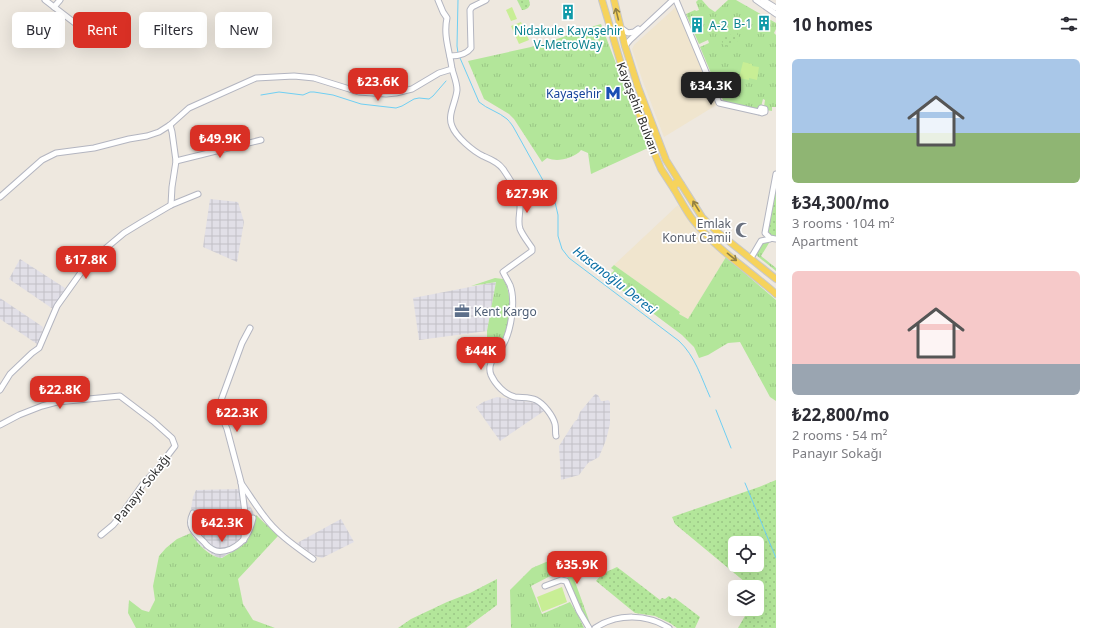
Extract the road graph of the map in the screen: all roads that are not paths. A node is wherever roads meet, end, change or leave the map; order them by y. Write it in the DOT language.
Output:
graph roads {
  1 [pos="45,0"];
  2 [pos="60,0"];
  3 [pos="438,0"];
  4 [pos="484,0"];
  5 [pos="602,0"];
  6 [pos="614,0"];
  7 [pos="670,0"];
  8 [pos="674,0"];
  9 [pos="756,0"];
  10 [pos="764,0"];
  11 [pos="54,7"];
  12 [pos="776,8"];
  13 [pos="776,14"];
  14 [pos="73,22"];
  15 [pos="621,28"];
  16 [pos="625,46"];
  17 [pos="453,56"];
  18 [pos="452,69"];
  19 [pos="760,112"];
  20 [pos="170,125"];
  21 [pos="261,140"];
  22 [pos="176,161"];
  23 [pos="776,174"];
  24 [pos="681,184"];
  25 [pos="674,189"];
  26 [pos="198,194"];
  27 [pos="0,197"];
  28 [pos="171,205"];
  29 [pos="773,239"];
  30 [pos="751,258"];
  31 [pos="776,279"];
  32 [pos="776,286"];
  33 [pos="776,293"];
  34 [pos="250,328"];
  35 [pos="0,390"];
  36 [pos="0,425"];
  37 [pos="556,436"];
  38 [pos="241,482"];
  39 [pos="193,513"];
  40 [pos="253,518"];
  41 [pos="101,535"];
  42 [pos="244,540"];
  43 [pos="312,559"];
  44 [pos="545,586"];
  45 [pos="589,628"];
  46 [pos="596,628"];
  47 [pos="669,628"];
  1 -- 11 [label="street"];
  2 -- 11 [label="street"];
  3 -- 17 [label="street"];
  4 -- 17 [label="street"];
  5 -- 25 [label="main road, Kayaşehir Bulvarı"];
  15 -- 6 [label="main road, Kayaşehir Bulvarı, one-way"];
  7 -- 15 [label="street"];
  8 -- 16 [label="street"];
  8 -- 19 [label="street"];
  9 -- 13 [label="street"];
  10 -- 12 [label="street"];
  11 -- 14 [label="street"];
  15 -- 16 [label="main road, Kayaşehir Bulvarı"];
  16 -- 24 [label="main road, Kayaşehir Bulvarı"];
  17 -- 18 [label="street"];
  18 -- 20 [label="street"];
  18 -- 37 [label="street"];
  20 -- 22 [label="street"];
  20 -- 27 [label="street"];
  21 -- 22 [label="street"];
  22 -- 28 [label="street"];
  23 -- 29 [label="street"];
  24 -- 25 [label="main road"];
  30 -- 24 [label="main road, Kayaşehir Bulvarı, one-way"];
  25 -- 33 [label="main road, Kayaşehir Bulvarı, one-way"];
  26 -- 28 [label="street"];
  28 -- 35 [label="street"];
  29 -- 30 [label="street"];
  30 -- 31 [label="main road, Kayaşehir Bulvarı"];
  32 -- 33 [label="street"];
  34 -- 38 [label="street"];
  36 -- 41 [label="street, Panayır Sokağı"];
  38 -- 42 [label="street"];
  38 -- 43 [label="street"];
  39 -- 42 [label="street"];
  40 -- 42 [label="street"];
  44 -- 45 [label="street"];
  46 -- 47 [label="street"];
}
